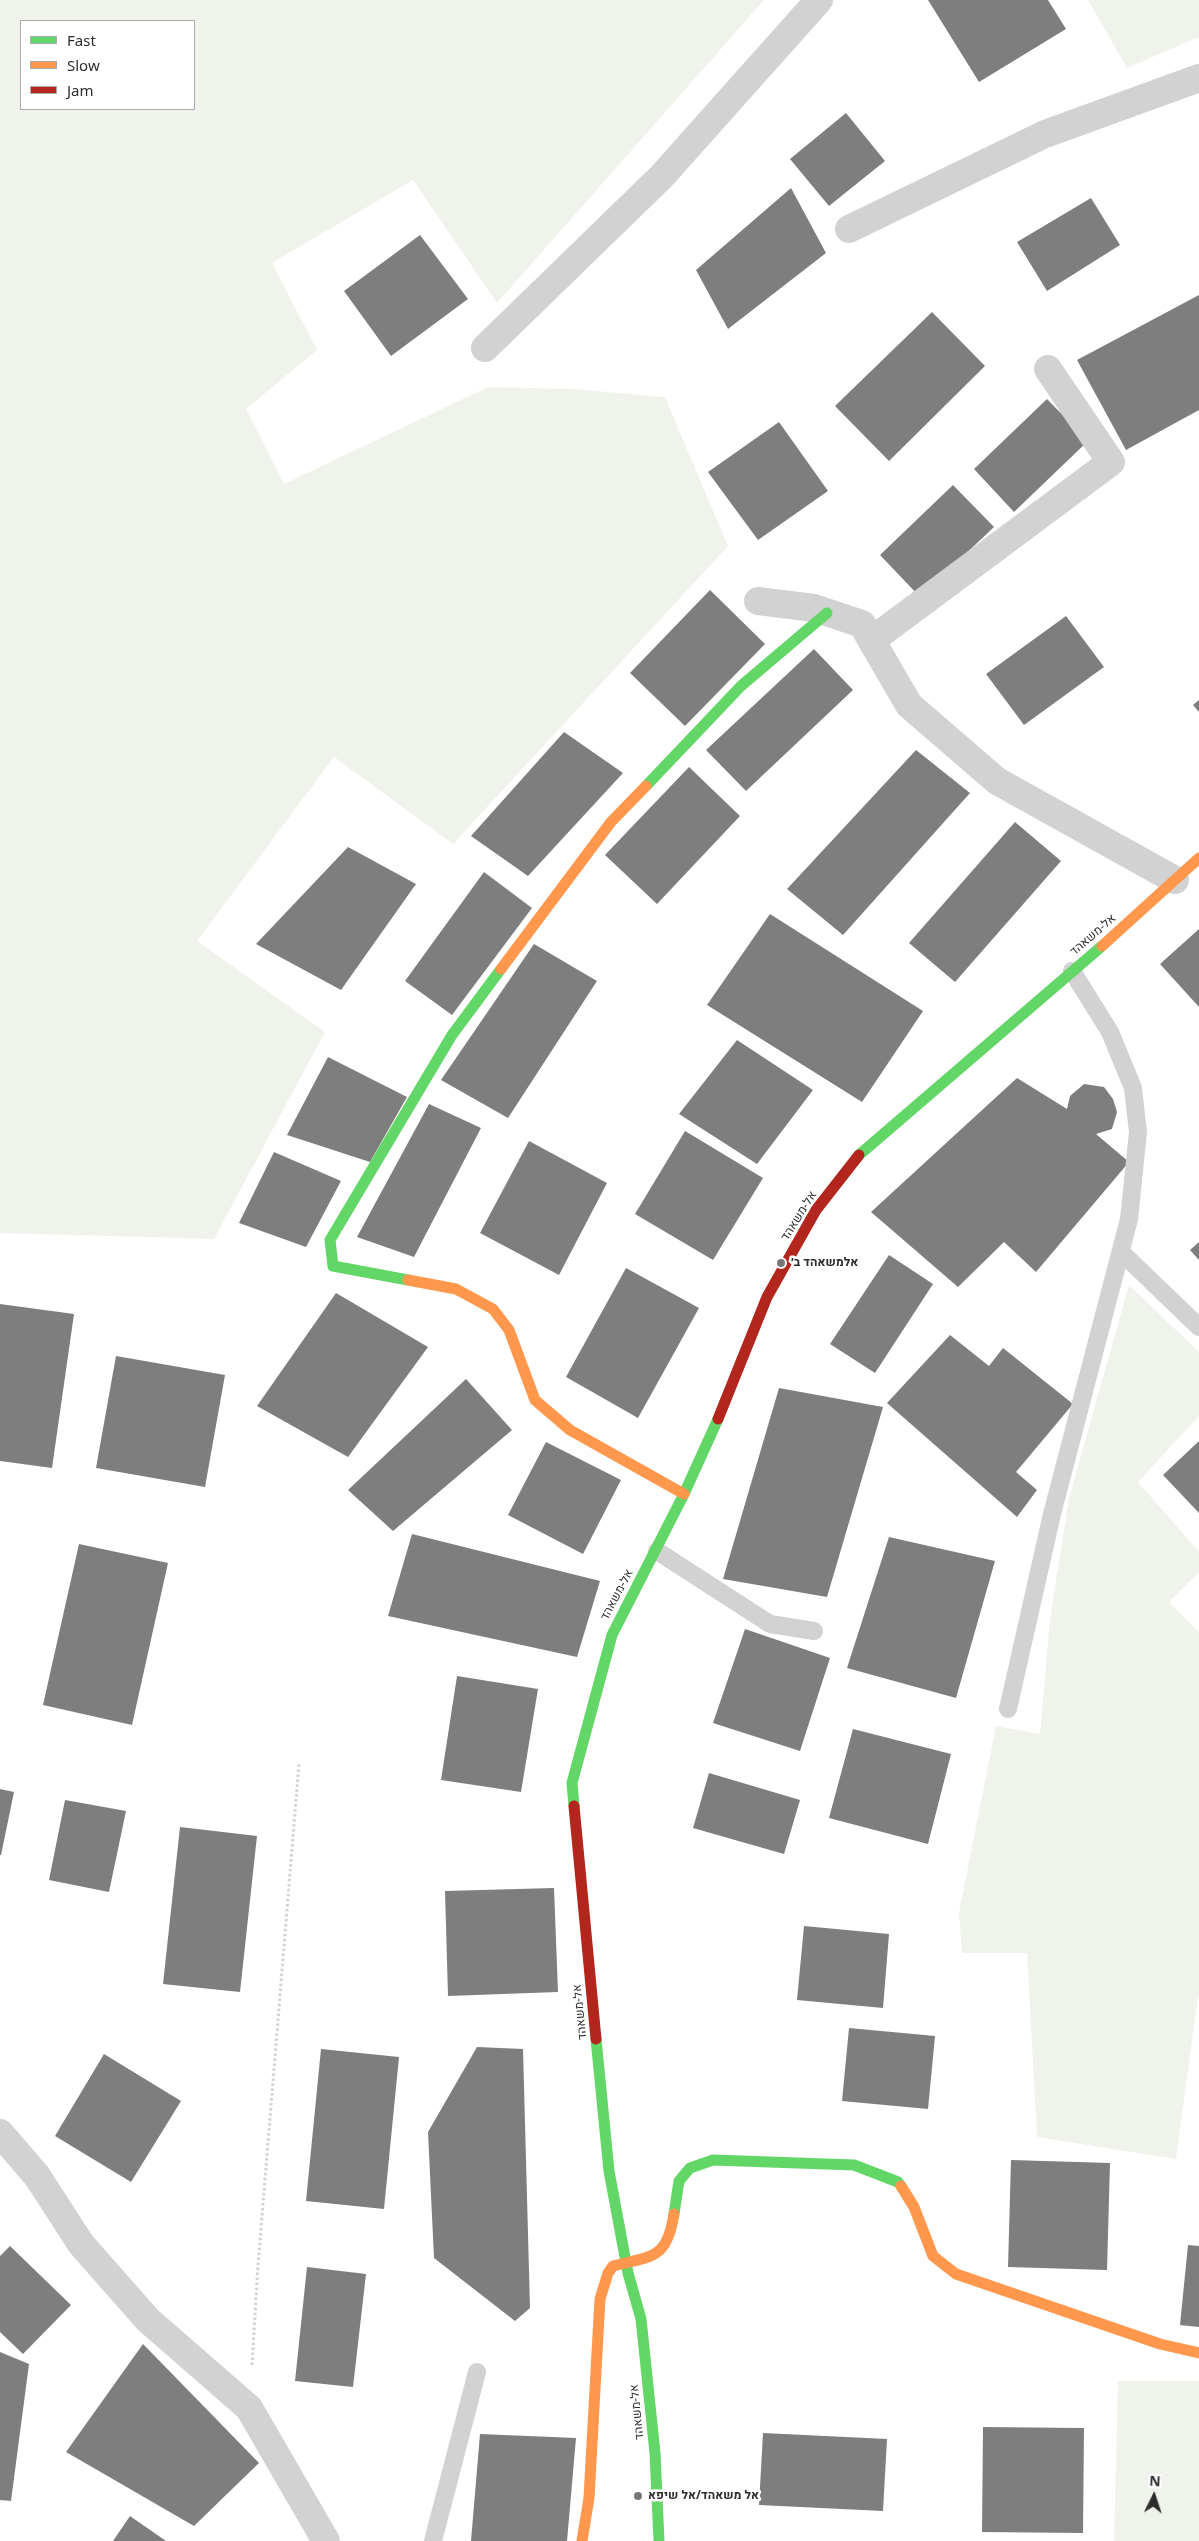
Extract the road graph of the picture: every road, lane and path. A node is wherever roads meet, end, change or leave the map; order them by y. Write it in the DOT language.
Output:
graph roads {
  1 [pos="819,0"];
  2 [pos="1199,78"];
  3 [pos="849,229"];
  4 [pos="485,348"];
  5 [pos="1048,369"];
  6 [pos="758,601"];
  7 [pos="827,613"];
  8 [pos="872,640"];
  9 [pos="1199,858"];
  10 [pos="1175,880"];
  11 [pos="1072,971"];
  12 [pos="1120,1252"];
  13 [pos="1199,1327"];
  14 [pos="684,1494"];
  15 [pos="657,1551"];
  16 [pos="814,1632"];
  17 [pos="1008,1709"];
  18 [pos="299,1762"];
  19 [pos="0,2133"];
  20 [pos="626,2263"];
  21 [pos="1199,2353"];
  22 [pos="477,2372"];
  23 [pos="249,2408"];
  24 [pos="326,2541"];
  25 [pos="433,2541"];
  26 [pos="582,2541"];
  27 [pos="659,2541"];
  1 -- 4 [label="street"];
  2 -- 3 [label="street"];
  5 -- 8 [label="street"];
  6 -- 7 [label="street"];
  7 -- 8 [label="street"];
  7 -- 14 [label="street"];
  8 -- 10 [label="street"];
  9 -- 10 [label="street, אל-משאהד"];
  10 -- 11 [label="street, אל-משאהד"];
  11 -- 12 [label="lane"];
  11 -- 14 [label="street, אל-משאהד"];
  12 -- 13 [label="lane"];
  12 -- 17 [label="lane"];
  14 -- 15 [label="street, אל-משאהד"];
  15 -- 16 [label="lane"];
  15 -- 20 [label="street, אל-משאהד"];
  18 -- 23 [label="path"];
  19 -- 23 [label="street"];
  20 -- 21 [label="street"];
  20 -- 26 [label="street"];
  20 -- 27 [label="street, אל-משאהד"];
  22 -- 25 [label="lane"];
  23 -- 24 [label="street"];
}
